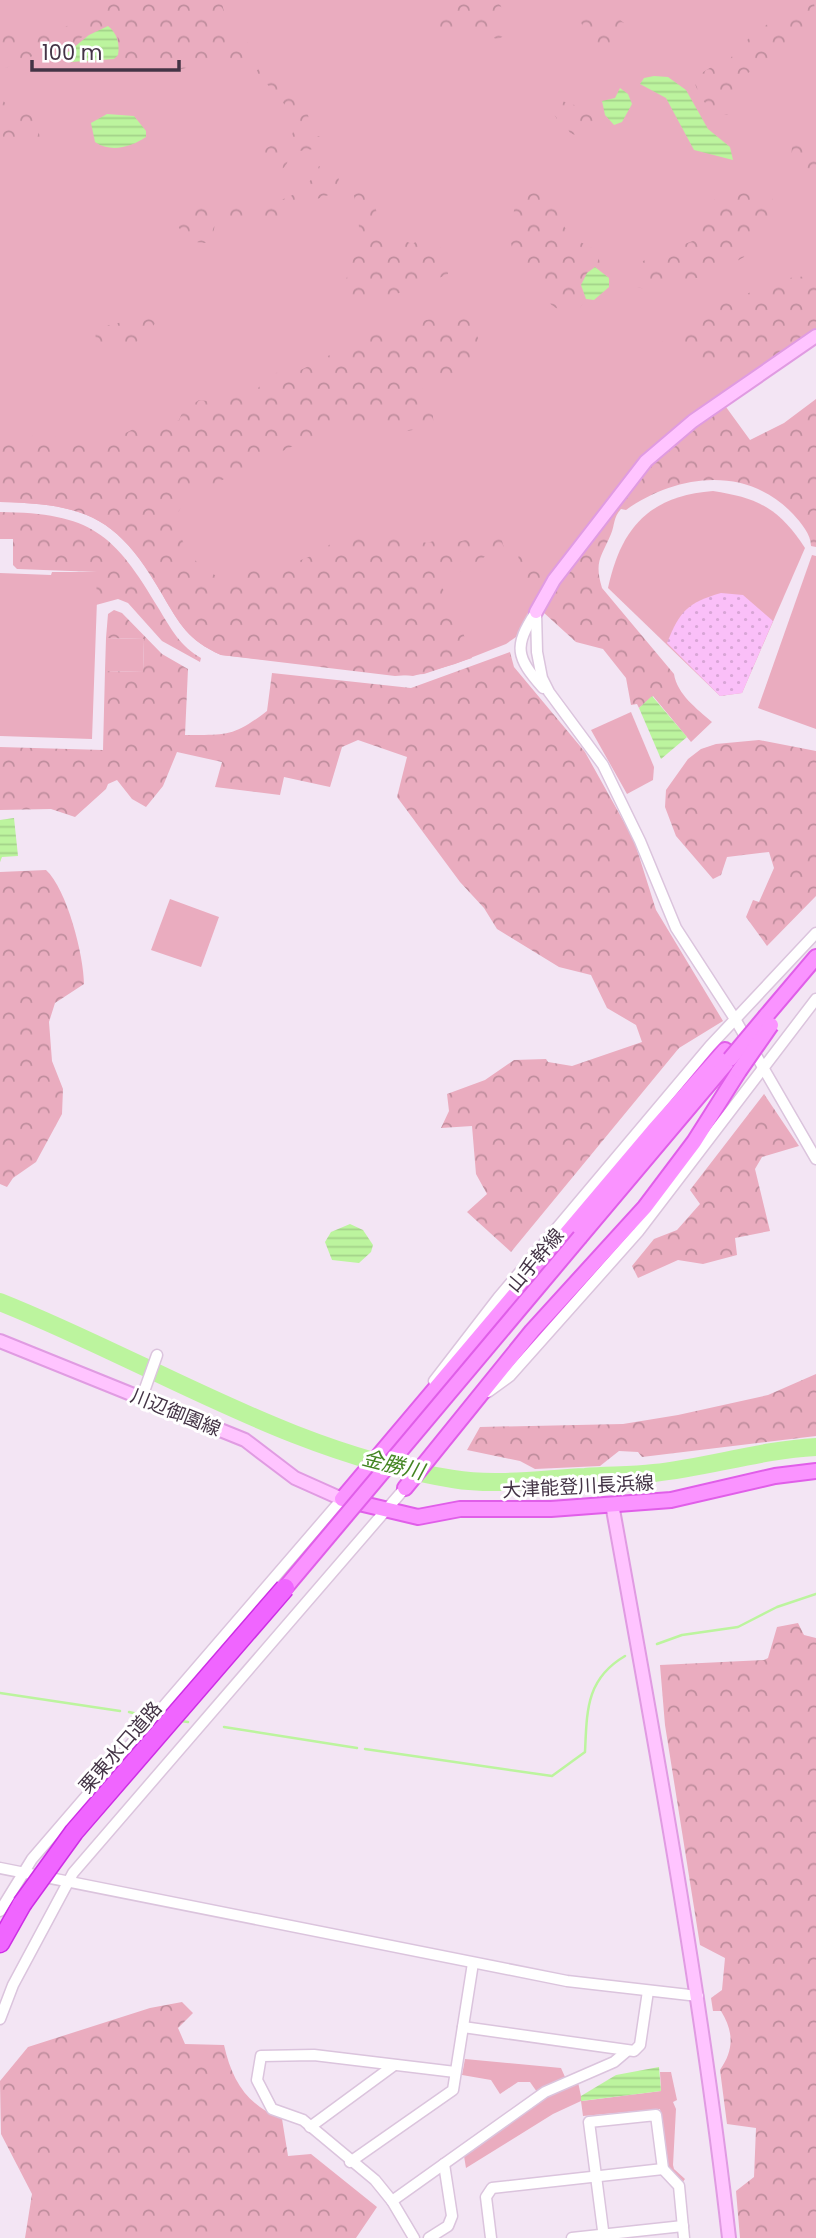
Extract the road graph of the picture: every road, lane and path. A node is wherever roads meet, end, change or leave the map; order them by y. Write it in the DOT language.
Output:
graph roads {
  1 [pos="816,336"];
  2 [pos="536,612"];
  3 [pos="549,692"];
  4 [pos="816,933"];
  5 [pos="812,963"];
  6 [pos="816,999"];
  7 [pos="735,1019"];
  8 [pos="732,1060"];
  9 [pos="762,1068"];
  10 [pos="816,1159"];
  11 [pos="0,1341"];
  12 [pos="157,1355"];
  13 [pos="142,1397"];
  14 [pos="475,1402"];
  15 [pos="417,1408"];
  16 [pos="816,1472"];
  17 [pos="405,1488"];
  18 [pos="342,1499"];
  19 [pos="612,1504"];
  20 [pos="387,1512"];
  21 [pos="285,1588"];
  22 [pos="0,1868"];
  23 [pos="24,1873"];
  24 [pos="67,1882"];
  25 [pos="0,1911"];
  26 [pos="0,1943"];
  27 [pos="473,1963"];
  28 [pos="648,1991"];
  29 [pos="698,1996"];
  30 [pos="0,2019"];
  31 [pos="463,2027"];
  32 [pos="627,2051"];
  33 [pos="393,2066"];
  34 [pos="455,2072"];
  35 [pos="310,2127"];
  36 [pos="350,2162"];
  37 [pos="444,2164"];
  38 [pos="663,2169"];
  39 [pos="596,2176"];
  40 [pos="392,2201"];
  41 [pos="682,2226"];
  42 [pos="604,2236"];
  43 [pos="414,2238"];
  44 [pos="429,2238"];
  45 [pos="491,2238"];
  46 [pos="572,2238"];
  47 [pos="684,2238"];
  48 [pos="729,2238"];
  1 -- 2 [label="street"];
  2 -- 3 [label="street"];
  2 -- 3 [label="street"];
  3 -- 7 [label="street"];
  4 -- 7 [label="street"];
  5 -- 8 [label="main road, 山手幹線, bridge"];
  6 -- 9 [label="street"];
  7 -- 9 [label="street"];
  7 -- 15 [label="street"];
  8 -- 14 [label="main road"];
  8 -- 15 [label="main road"];
  8 -- 21 [label="main road, 山手幹線, bridge"];
  9 -- 10 [label="street"];
  9 -- 14 [label="street"];
  11 -- 13 [label="street, 川辺御園線"];
  12 -- 13 [label="street"];
  13 -- 18 [label="street, 川辺御園線"];
  14 -- 17 [label="main road"];
  15 -- 18 [label="main road"];
  16 -- 19 [label="main road, 大津能登川長浜線"];
  17 -- 20 [label="street"];
  18 -- 20 [label="main road, 大津能登川長浜線"];
  18 -- 23 [label="street"];
  19 -- 20 [label="main road, 大津能登川長浜線"];
  19 -- 29 [label="street"];
  20 -- 24 [label="street"];
  21 -- 26 [label="highway, 栗東水口道路, bridge"];
  22 -- 23 [label="street"];
  23 -- 24 [label="street"];
  23 -- 25 [label="street"];
  24 -- 27 [label="street"];
  24 -- 30 [label="street"];
  27 -- 28 [label="street"];
  27 -- 31 [label="street"];
  28 -- 29 [label="street"];
  28 -- 32 [label="street"];
  29 -- 48 [label="street"];
  31 -- 32 [label="street"];
  31 -- 34 [label="street"];
  32 -- 37 [label="street"];
  33 -- 34 [label="street"];
  33 -- 35 [label="street"];
  33 -- 35 [label="street"];
  34 -- 36 [label="street"];
  35 -- 36 [label="street"];
  36 -- 40 [label="street"];
  37 -- 40 [label="street"];
  37 -- 44 [label="street"];
  38 -- 39 [label="street"];
  38 -- 39 [label="street"];
  38 -- 41 [label="street"];
  39 -- 42 [label="street"];
  39 -- 45 [label="street"];
  40 -- 43 [label="street"];
  41 -- 42 [label="street"];
  41 -- 47 [label="street"];
  42 -- 46 [label="street"];
}
